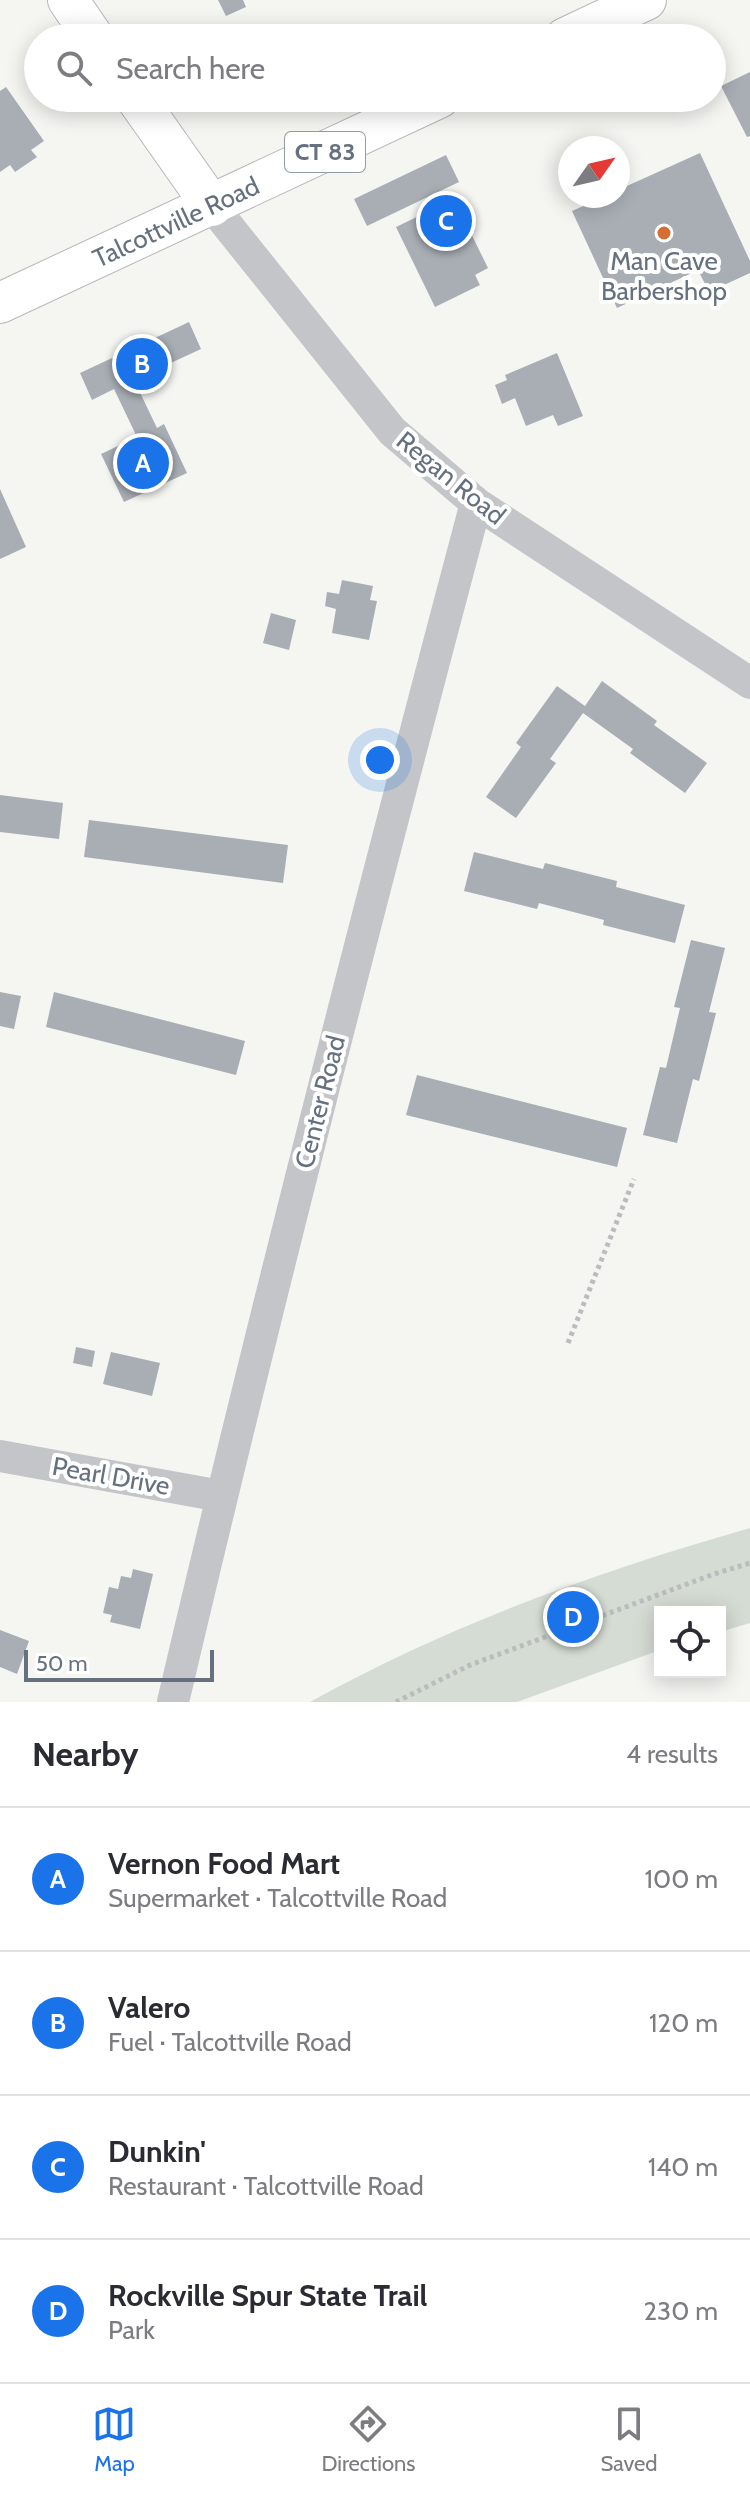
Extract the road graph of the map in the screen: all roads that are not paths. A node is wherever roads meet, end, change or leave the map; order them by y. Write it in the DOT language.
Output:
graph roads {
  1 [pos="68,0"];
  2 [pos="646,0"];
  3 [pos="84,24"];
  4 [pos="595,24"];
  5 [pos="146,112"];
  6 [pos="410,112"];
  7 [pos="212,206"];
  8 [pos="0,303"];
  9 [pos="476,503"];
  10 [pos="750,683"];
  11 [pos="0,1456"];
  12 [pos="221,1496"];
  13 [pos="173,1702"];
  1 -- 3 [label="main road"];
  2 -- 4 [label="main road"];
  5 -- 7 [label="main road"];
  6 -- 7 [label="main road, Talcottville Road / CT 83"];
  7 -- 8 [label="main road, Talcottville Road / CT 83"];
  7 -- 9 [label="street, Regan Road"];
  9 -- 10 [label="street, Regan Road"];
  9 -- 12 [label="street, Center Road"];
  11 -- 12 [label="street, Pearl Drive"];
  12 -- 13 [label="street, Center Road"];
}
